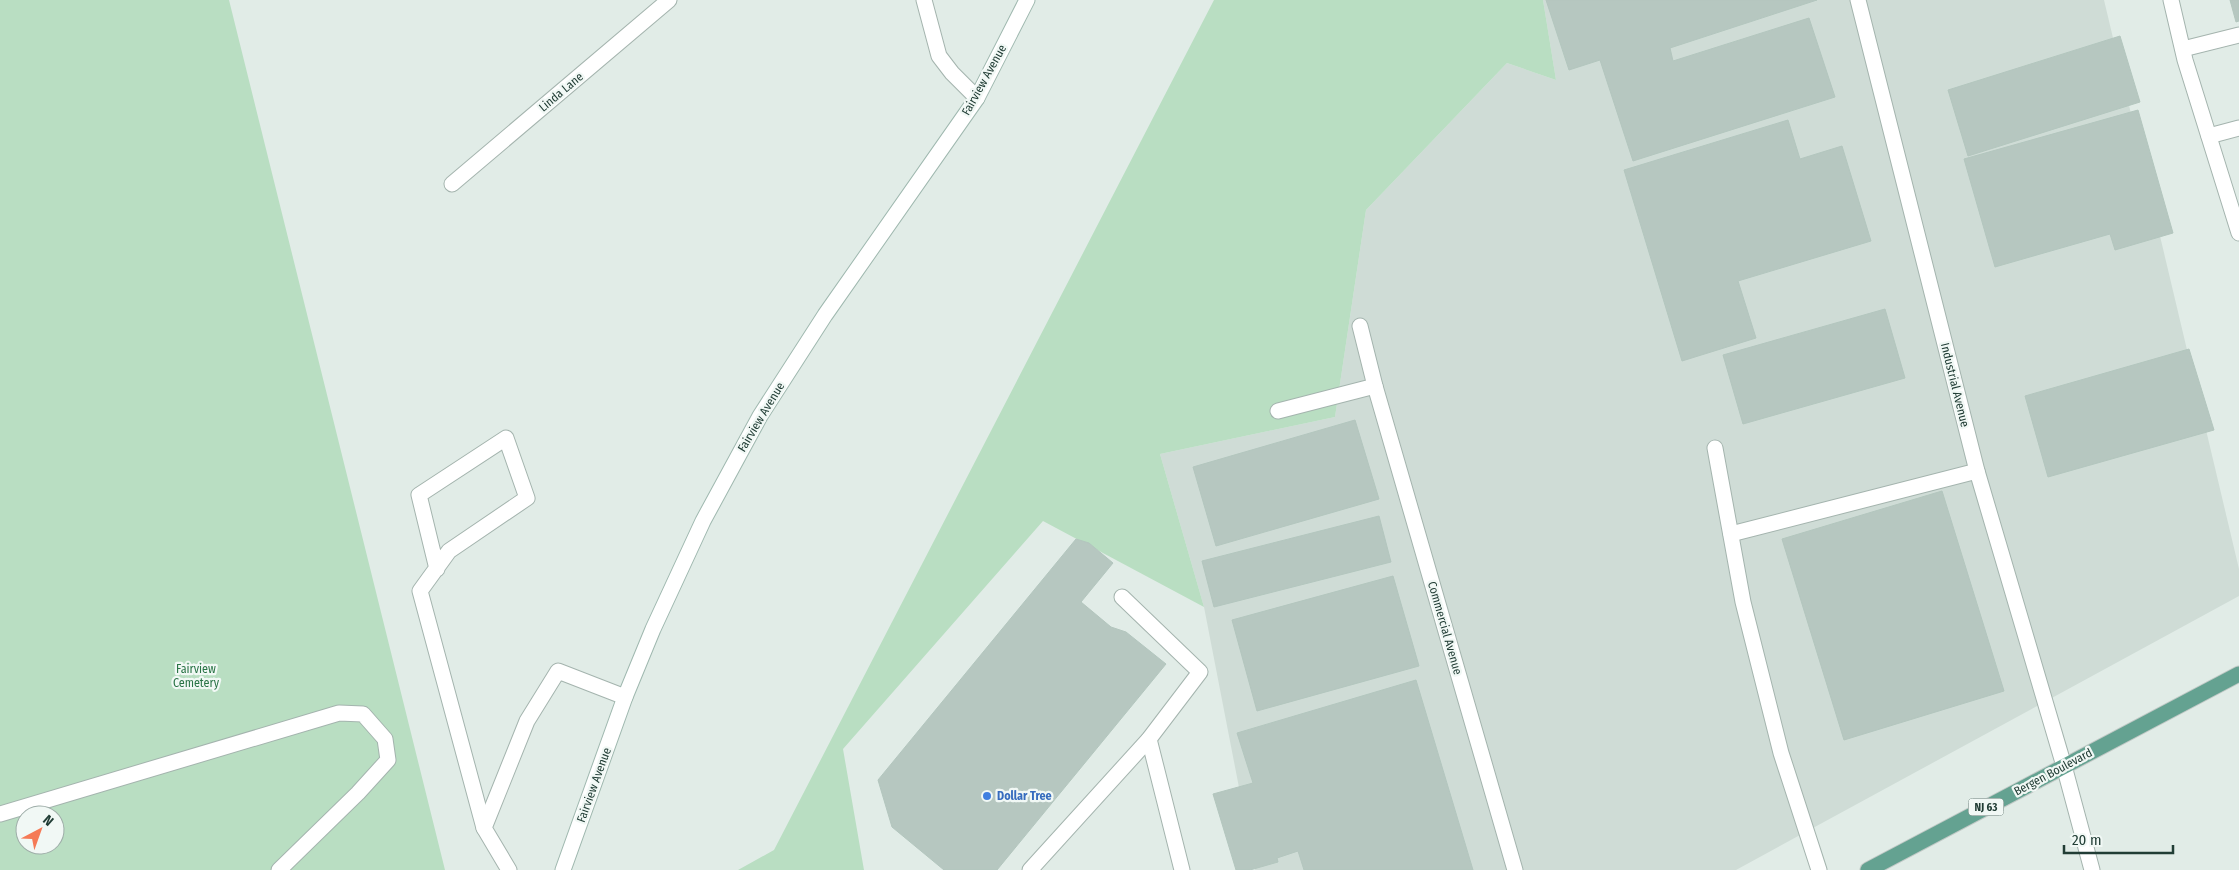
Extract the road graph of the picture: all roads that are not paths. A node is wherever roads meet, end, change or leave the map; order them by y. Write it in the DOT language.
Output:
graph roads {
  1 [pos="669,0"];
  2 [pos="924,0"];
  3 [pos="1028,0"];
  4 [pos="1858,0"];
  5 [pos="2171,0"];
  6 [pos="2239,35"];
  7 [pos="2183,49"];
  8 [pos="977,98"];
  9 [pos="2239,128"];
  10 [pos="2209,136"];
  11 [pos="452,184"];
  12 [pos="2239,233"];
  13 [pos="1360,326"];
  14 [pos="1375,386"];
  15 [pos="1278,411"];
  16 [pos="1715,448"];
  17 [pos="1977,471"];
  18 [pos="1731,534"];
  19 [pos="437,569"];
  20 [pos="1122,596"];
  21 [pos="2239,674"];
  22 [pos="625,697"];
  23 [pos="1149,739"];
  24 [pos="2064,766"];
  25 [pos="0,814"];
  26 [pos="484,828"];
  27 [pos="279,870"];
  28 [pos="509,870"];
  29 [pos="563,870"];
  30 [pos="1030,870"];
  31 [pos="1182,870"];
  32 [pos="1515,870"];
  33 [pos="1819,870"];
  34 [pos="1868,870"];
  35 [pos="2092,870"];
  1 -- 11 [label="street, Linda Lane"];
  2 -- 8 [label="street"];
  3 -- 8 [label="street, Fairview Avenue"];
  4 -- 17 [label="street, Industrial Avenue"];
  5 -- 7 [label="street"];
  6 -- 7 [label="street"];
  7 -- 10 [label="street"];
  8 -- 22 [label="street, Fairview Avenue"];
  9 -- 10 [label="street"];
  10 -- 12 [label="street"];
  13 -- 14 [label="street, Commercial Avenue"];
  14 -- 15 [label="street"];
  14 -- 32 [label="street, Commercial Avenue"];
  16 -- 18 [label="street"];
  17 -- 18 [label="street"];
  17 -- 24 [label="street, Industrial Avenue"];
  18 -- 33 [label="street"];
  19 -- 19 [label="street"];
  19 -- 26 [label="street"];
  20 -- 23 [label="street"];
  21 -- 24 [label="main road, Bergen Boulevard / NJ 63"];
  22 -- 26 [label="street"];
  22 -- 29 [label="street, Fairview Avenue"];
  23 -- 30 [label="street"];
  23 -- 31 [label="street"];
  24 -- 34 [label="main road, Bergen Boulevard / NJ 63"];
  24 -- 35 [label="street, Industrial Avenue"];
  25 -- 27 [label="street"];
  26 -- 28 [label="street"];
}
